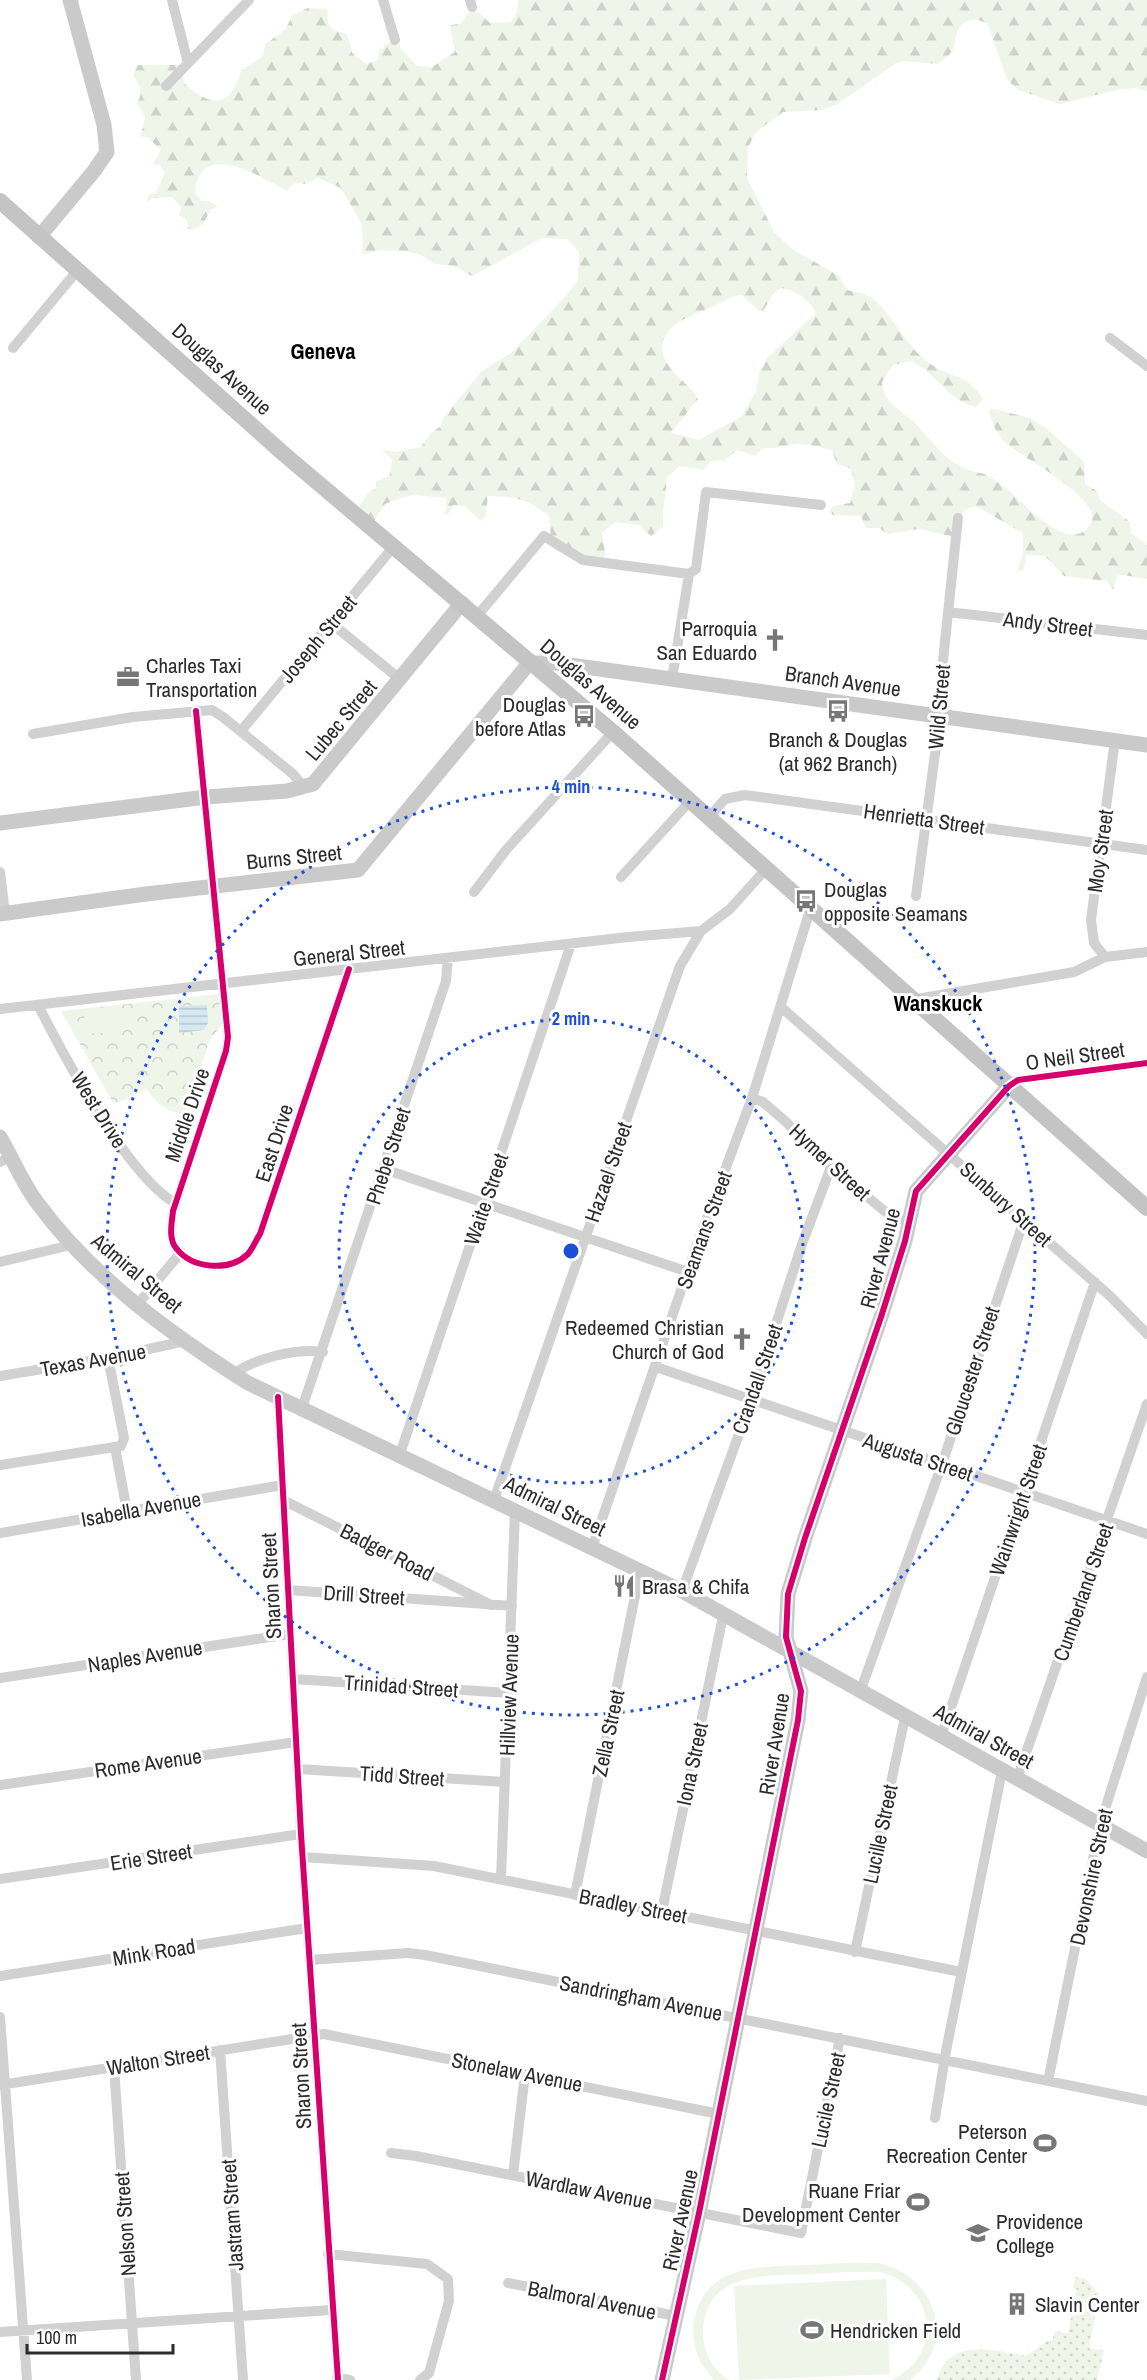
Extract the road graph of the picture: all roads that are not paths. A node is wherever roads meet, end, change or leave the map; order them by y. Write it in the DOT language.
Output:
graph roads {
  1 [pos="70,0"];
  2 [pos="172,0"];
  3 [pos="249,0"];
  4 [pos="383,0"];
  5 [pos="395,40"];
  6 [pos="188,63"];
  7 [pos="166,86"];
  8 [pos="0,201"];
  9 [pos="39,237"];
  10 [pos="77,271"];
  11 [pos="1110,338"];
  12 [pos="13,348"];
  13 [pos="1147,366"];
  14 [pos="821,505"];
  15 [pos="958,518"];
  16 [pos="394,546"];
  17 [pos="689,574"];
  18 [pos="462,603"];
  19 [pos="948,612"];
  20 [pos="477,616"];
  21 [pos="331,623"];
  22 [pos="1147,635"];
  23 [pos="533,663"];
  24 [pos="672,679"];
  25 [pos="401,680"];
  26 [pos="196,711"];
  27 [pos="938,715"];
  28 [pos="241,731"];
  29 [pos="613,732"];
  30 [pos="33,734"];
  31 [pos="1115,740"];
  32 [pos="1147,745"];
  33 [pos="302,785"];
  34 [pos="206,797"];
  35 [pos="690,801"];
  36 [pos="709,817"];
  37 [pos="926,820"];
  38 [pos="0,824"];
  39 [pos="1100,844"];
  40 [pos="1147,850"];
  41 [pos="765,870"];
  42 [pos="0,872"];
  43 [pos="621,877"];
  44 [pos="215,886"];
  45 [pos="474,892"];
  46 [pos="916,896"];
  47 [pos="810,910"];
  48 [pos="3,914"];
  49 [pos="701,931"];
  50 [pos="571,944"];
  51 [pos="1147,952"];
  52 [pos="1106,957"];
  53 [pos="448,958"];
  54 [pos="348,969"];
  55 [pos="225,984"];
  56 [pos="911,1000"];
  57 [pos="38,1005"];
  58 [pos="781,1007"];
  59 [pos="0,1009"];
  60 [pos="1147,1063"];
  61 [pos="1009,1086"];
  62 [pos="752,1098"];
  63 [pos="0,1137"];
  64 [pos="949,1152"];
  65 [pos="6,1159"];
  66 [pos="831,1167"];
  67 [pos="384,1169"];
  68 [pos="175,1203"];
  69 [pos="485,1204"];
  70 [pos="1147,1208"];
  71 [pos="910,1220"];
  72 [pos="1024,1220"];
  73 [pos="585,1239"];
  74 [pos="71,1245"];
  75 [pos="181,1252"];
  76 [pos="0,1262"];
  77 [pos="688,1272"];
  78 [pos="1095,1282"];
  79 [pos="138,1305"];
  80 [pos="1147,1334"];
  81 [pos="185,1341"];
  82 [pos="323,1352"];
  83 [pos="108,1358"];
  84 [pos="656,1367"];
  85 [pos="234,1374"];
  86 [pos="0,1376"];
  87 [pos="278,1397"];
  88 [pos="751,1401"];
  89 [pos="1147,1404"];
  90 [pos="302,1408"];
  91 [pos="843,1432"];
  92 [pos="119,1444"];
  93 [pos="400,1454"];
  94 [pos="942,1464"];
  95 [pos="0,1465"];
  96 [pos="283,1485"];
  97 [pos="1023,1492"];
  98 [pos="283,1500"];
  99 [pos="495,1500"];
  100 [pos="515,1511"];
  101 [pos="126,1512"];
  102 [pos="1108,1522"];
  103 [pos="0,1533"];
  104 [pos="1147,1534"];
  105 [pos="592,1548"];
  106 [pos="640,1570"];
  107 [pos="288,1590"];
  108 [pos="682,1591"];
  109 [pos="491,1605"];
  110 [pos="512,1606"];
  111 [pos="723,1616"];
  112 [pos="290,1634"];
  113 [pos="792,1654"];
  114 [pos="1147,1677"];
  115 [pos="0,1678"];
  116 [pos="293,1679"];
  117 [pos="860,1692"];
  118 [pos="509,1693"];
  119 [pos="905,1717"];
  120 [pos="941,1737"];
  121 [pos="296,1742"];
  122 [pos="298,1769"];
  123 [pos="1002,1771"];
  124 [pos="1017,1779"];
  125 [pos="506,1782"];
  126 [pos="0,1785"];
  127 [pos="1100,1825"];
  128 [pos="301,1834"];
  129 [pos="1147,1851"];
  130 [pos="303,1857"];
  131 [pos="0,1879"];
  132 [pos="501,1879"];
  133 [pos="575,1894"];
  134 [pos="662,1911"];
  135 [pos="307,1928"];
  136 [pos="756,1930"];
  137 [pos="855,1952"];
  138 [pos="310,1960"];
  139 [pos="961,1972"];
  140 [pos="0,1976"];
  141 [pos="0,2017"];
  142 [pos="738,2017"];
  143 [pos="315,2035"];
  144 [pos="840,2038"];
  145 [pos="220,2050"];
  146 [pos="944,2060"];
  147 [pos="114,2067"];
  148 [pos="525,2073"];
  149 [pos="1048,2081"];
  150 [pos="3,2084"];
  151 [pos="1147,2101"];
  152 [pos="719,2114"];
  153 [pos="935,2118"];
  154 [pos="391,2153"];
  155 [pos="513,2175"];
  156 [pos="699,2213"];
  157 [pos="801,2233"];
  158 [pos="328,2254"];
  159 [pos="508,2283"];
  160 [pos="331,2310"];
  161 [pos="238,2316"];
  162 [pos="676,2316"];
  163 [pos="132,2324"];
  164 [pos="23,2330"];
  165 [pos="0,2332"];
  166 [pos="338,2378"];
  167 [pos="27,2380"];
  168 [pos="136,2380"];
  169 [pos="243,2380"];
  170 [pos="350,2380"];
  171 [pos="420,2380"];
  172 [pos="662,2380"];
  1 -- 9 [label="street"];
  2 -- 6 [label="street"];
  3 -- 6 [label="street"];
  4 -- 5 [label="street"];
  6 -- 7 [label="street"];
  8 -- 9 [label="main road, Douglas Avenue"];
  9 -- 10 [label="main road, Douglas Avenue"];
  10 -- 12 [label="street"];
  10 -- 16 [label="main road, Douglas Avenue"];
  11 -- 13 [label="street"];
  14 -- 17 [label="street"];
  15 -- 19 [label="street, Wild Street"];
  16 -- 18 [label="main road, Douglas Avenue"];
  16 -- 21 [label="street, Joseph Street"];
  17 -- 20 [label="street"];
  17 -- 24 [label="street"];
  18 -- 20 [label="main road, Douglas Avenue"];
  18 -- 25 [label="street, Lubec Street"];
  19 -- 22 [label="street, Andy Street"];
  19 -- 27 [label="street, Wild Street"];
  20 -- 23 [label="main road, Douglas Avenue"];
  21 -- 25 [label="street"];
  21 -- 28 [label="street, Joseph Street"];
  23 -- 24 [label="street, Branch Avenue"];
  23 -- 29 [label="main road, Douglas Avenue"];
  23 -- 44 [label="street, Burns Street"];
  24 -- 27 [label="street, Branch Avenue"];
  25 -- 33 [label="street, Lubec Street"];
  26 -- 28 [label="street"];
  26 -- 30 [label="street"];
  26 -- 34 [label="street, Middle Drive"];
  27 -- 31 [label="street, Branch Avenue"];
  27 -- 37 [label="street, Wild Street"];
  28 -- 33 [label="street"];
  29 -- 35 [label="main road, Douglas Avenue"];
  29 -- 45 [label="street"];
  31 -- 32 [label="street, Branch Avenue"];
  31 -- 39 [label="street, Moy Street"];
  33 -- 34 [label="street, Lubec Street"];
  34 -- 38 [label="street, Lubec Street"];
  34 -- 44 [label="street, Middle Drive"];
  35 -- 36 [label="main road, Douglas Avenue"];
  35 -- 43 [label="street"];
  36 -- 37 [label="street, Henrietta Street"];
  36 -- 41 [label="main road, Douglas Avenue"];
  37 -- 39 [label="street, Henrietta Street"];
  37 -- 46 [label="street, Wild Street"];
  39 -- 40 [label="street, Henrietta Street"];
  39 -- 52 [label="street, Moy Street"];
  41 -- 47 [label="main road, Douglas Avenue"];
  41 -- 49 [label="street, Hazael Street"];
  42 -- 48 [label="street"];
  44 -- 48 [label="street, Burns Street"];
  44 -- 55 [label="street, Middle Drive"];
  47 -- 56 [label="main road, Douglas Avenue"];
  47 -- 58 [label="street, Seamans Street"];
  49 -- 50 [label="street, General Street"];
  49 -- 73 [label="street, Hazael Street"];
  50 -- 53 [label="street, General Street"];
  50 -- 69 [label="street, Waite Street"];
  51 -- 52 [label="street"];
  52 -- 56 [label="street"];
  53 -- 54 [label="street, General Street"];
  53 -- 67 [label="street, Phebe Street"];
  54 -- 55 [label="street, General Street"];
  54 -- 75 [label="street, East Drive"];
  55 -- 57 [label="street, General Street"];
  55 -- 68 [label="street, Middle Drive"];
  56 -- 61 [label="main road, Douglas Avenue"];
  57 -- 59 [label="street, General Street"];
  57 -- 68 [label="street, West Drive"];
  58 -- 62 [label="street, Seamans Street"];
  58 -- 64 [label="street, Sunbury Street"];
  60 -- 61 [label="street, O Neil Street"];
  61 -- 64 [label="street, River Avenue"];
  61 -- 70 [label="main road, Douglas Avenue"];
  62 -- 66 [label="street, Hymer Street"];
  62 -- 77 [label="street, Seamans Street"];
  63 -- 65 [label="street, Admiral Street"];
  64 -- 71 [label="street, River Avenue"];
  64 -- 72 [label="street, Sunbury Street"];
  65 -- 74 [label="street, Admiral Street"];
  66 -- 71 [label="street, Hymer Street"];
  66 -- 88 [label="street, Crandall Street"];
  67 -- 69 [label="street"];
  67 -- 82 [label="street, Phebe Street"];
  68 -- 75 [label="street, Middle Drive"];
  69 -- 73 [label="street"];
  69 -- 93 [label="street, Waite Street"];
  71 -- 91 [label="street, River Avenue"];
  72 -- 78 [label="street, Sunbury Street"];
  72 -- 94 [label="street, Gloucester Street"];
  73 -- 77 [label="street"];
  73 -- 99 [label="street, Hazael Street"];
  74 -- 76 [label="street"];
  74 -- 79 [label="street, Admiral Street"];
  75 -- 79 [label="street"];
  77 -- 84 [label="street, Seamans Street"];
  78 -- 80 [label="street, Sunbury Street"];
  78 -- 97 [label="street, Wainwright Street"];
  79 -- 81 [label="street, Admiral Street"];
  81 -- 83 [label="street, Texas Avenue"];
  81 -- 85 [label="street, Admiral Street"];
  82 -- 85 [label="street"];
  82 -- 90 [label="street, Phebe Street"];
  83 -- 86 [label="street, Texas Avenue"];
  83 -- 92 [label="street"];
  84 -- 88 [label="street, Augusta Street"];
  84 -- 105 [label="street, Seamans Street"];
  85 -- 87 [label="street, Admiral Street"];
  87 -- 90 [label="street, Admiral Street"];
  87 -- 96 [label="street"];
  88 -- 91 [label="street, Augusta Street"];
  88 -- 108 [label="street, Crandall Street"];
  89 -- 102 [label="street, Cumberland Street"];
  90 -- 93 [label="street, Admiral Street"];
  91 -- 94 [label="street, Augusta Street"];
  91 -- 113 [label="street, River Avenue"];
  92 -- 95 [label="street"];
  92 -- 101 [label="street"];
  93 -- 99 [label="street, Admiral Street"];
  94 -- 97 [label="street, Augusta Street"];
  94 -- 117 [label="street, Gloucester Street"];
  96 -- 98 [label="street, Sharon Street"];
  96 -- 101 [label="street, Isabella Avenue"];
  97 -- 102 [label="street, Augusta Street"];
  97 -- 120 [label="street, Wainwright Street"];
  98 -- 107 [label="street, Sharon Street"];
  98 -- 109 [label="street, Badger Road"];
  99 -- 100 [label="street, Admiral Street"];
  100 -- 105 [label="street, Admiral Street"];
  100 -- 110 [label="street, Hillview Avenue"];
  101 -- 103 [label="street, Isabella Avenue"];
  102 -- 104 [label="street, Augusta Street"];
  102 -- 124 [label="street, Cumberland Street"];
  105 -- 106 [label="street, Admiral Street"];
  106 -- 108 [label="street, Admiral Street"];
  106 -- 133 [label="street, Zella Street"];
  107 -- 109 [label="street, Drill Street"];
  107 -- 112 [label="street, Sharon Street"];
  108 -- 111 [label="street, Admiral Street"];
  109 -- 110 [label="street, Drill Street"];
  110 -- 118 [label="street, Hillview Avenue"];
  111 -- 113 [label="street, Admiral Street"];
  111 -- 134 [label="street, Iona Street"];
  112 -- 115 [label="street, Naples Avenue"];
  112 -- 116 [label="street, Sharon Street"];
  113 -- 117 [label="street, Admiral Street"];
  113 -- 136 [label="street, River Avenue"];
  114 -- 127 [label="street, Devonshire Street"];
  116 -- 118 [label="street, Trinidad Street"];
  116 -- 121 [label="street, Sharon Street"];
  117 -- 119 [label="street, Admiral Street"];
  118 -- 125 [label="street, Hillview Avenue"];
  119 -- 120 [label="street, Admiral Street"];
  119 -- 137 [label="street, Lucille Street"];
  120 -- 123 [label="street, Admiral Street"];
  121 -- 122 [label="street, Sharon Street"];
  121 -- 126 [label="street, Rome Avenue"];
  122 -- 125 [label="street, Tidd Street"];
  122 -- 128 [label="street, Sharon Street"];
  123 -- 124 [label="street, Admiral Street"];
  123 -- 139 [label="street"];
  124 -- 127 [label="street, Admiral Street"];
  125 -- 132 [label="street, Hillview Avenue"];
  127 -- 129 [label="street, Admiral Street"];
  127 -- 149 [label="street, Devonshire Street"];
  128 -- 130 [label="street, Sharon Street"];
  128 -- 131 [label="street, Erie Street"];
  130 -- 132 [label="street, Bradley Street"];
  130 -- 135 [label="street, Sharon Street"];
  132 -- 133 [label="street, Bradley Street"];
  133 -- 134 [label="street, Bradley Street"];
  134 -- 136 [label="street, Bradley Street"];
  135 -- 138 [label="street, Sharon Street"];
  135 -- 140 [label="street, Mink Road"];
  136 -- 137 [label="street, Bradley Street"];
  136 -- 142 [label="street, River Avenue"];
  137 -- 139 [label="street, Bradley Street"];
  138 -- 142 [label="street, Sandringham Avenue"];
  138 -- 143 [label="street, Sharon Street"];
  139 -- 146 [label="street"];
  141 -- 150 [label="street"];
  142 -- 144 [label="street, Sandringham Avenue"];
  142 -- 152 [label="street, River Avenue"];
  143 -- 145 [label="street, Walton Street"];
  143 -- 148 [label="street, Stonelaw Avenue"];
  143 -- 158 [label="street, Sharon Street"];
  144 -- 146 [label="street, Sandringham Avenue"];
  144 -- 157 [label="street, Lucile Street"];
  145 -- 147 [label="street, Walton Street"];
  145 -- 161 [label="street, Jastram Street"];
  146 -- 149 [label="street, Sandringham Avenue"];
  146 -- 153 [label="street"];
  147 -- 150 [label="street, Walton Street"];
  147 -- 163 [label="street, Nelson Street"];
  148 -- 152 [label="street, Stonelaw Avenue"];
  148 -- 155 [label="street, Wardlaw Avenue"];
  149 -- 151 [label="street, Sandringham Avenue"];
  150 -- 164 [label="street"];
  152 -- 156 [label="street, River Avenue"];
  154 -- 155 [label="street"];
  155 -- 156 [label="street, Wardlaw Avenue"];
  156 -- 157 [label="street, Wardlaw Avenue"];
  156 -- 162 [label="street, River Avenue"];
  158 -- 160 [label="street, Sharon Street"];
  158 -- 171 [label="street"];
  159 -- 162 [label="street, Balmoral Avenue"];
  160 -- 161 [label="street"];
  160 -- 166 [label="street, Sharon Street"];
  161 -- 163 [label="street"];
  161 -- 169 [label="street, Jastram Street"];
  162 -- 172 [label="street, River Avenue"];
  163 -- 164 [label="street"];
  163 -- 168 [label="street, Nelson Street"];
  164 -- 165 [label="street"];
  164 -- 167 [label="street"];
  166 -- 170 [label="street"];
}
